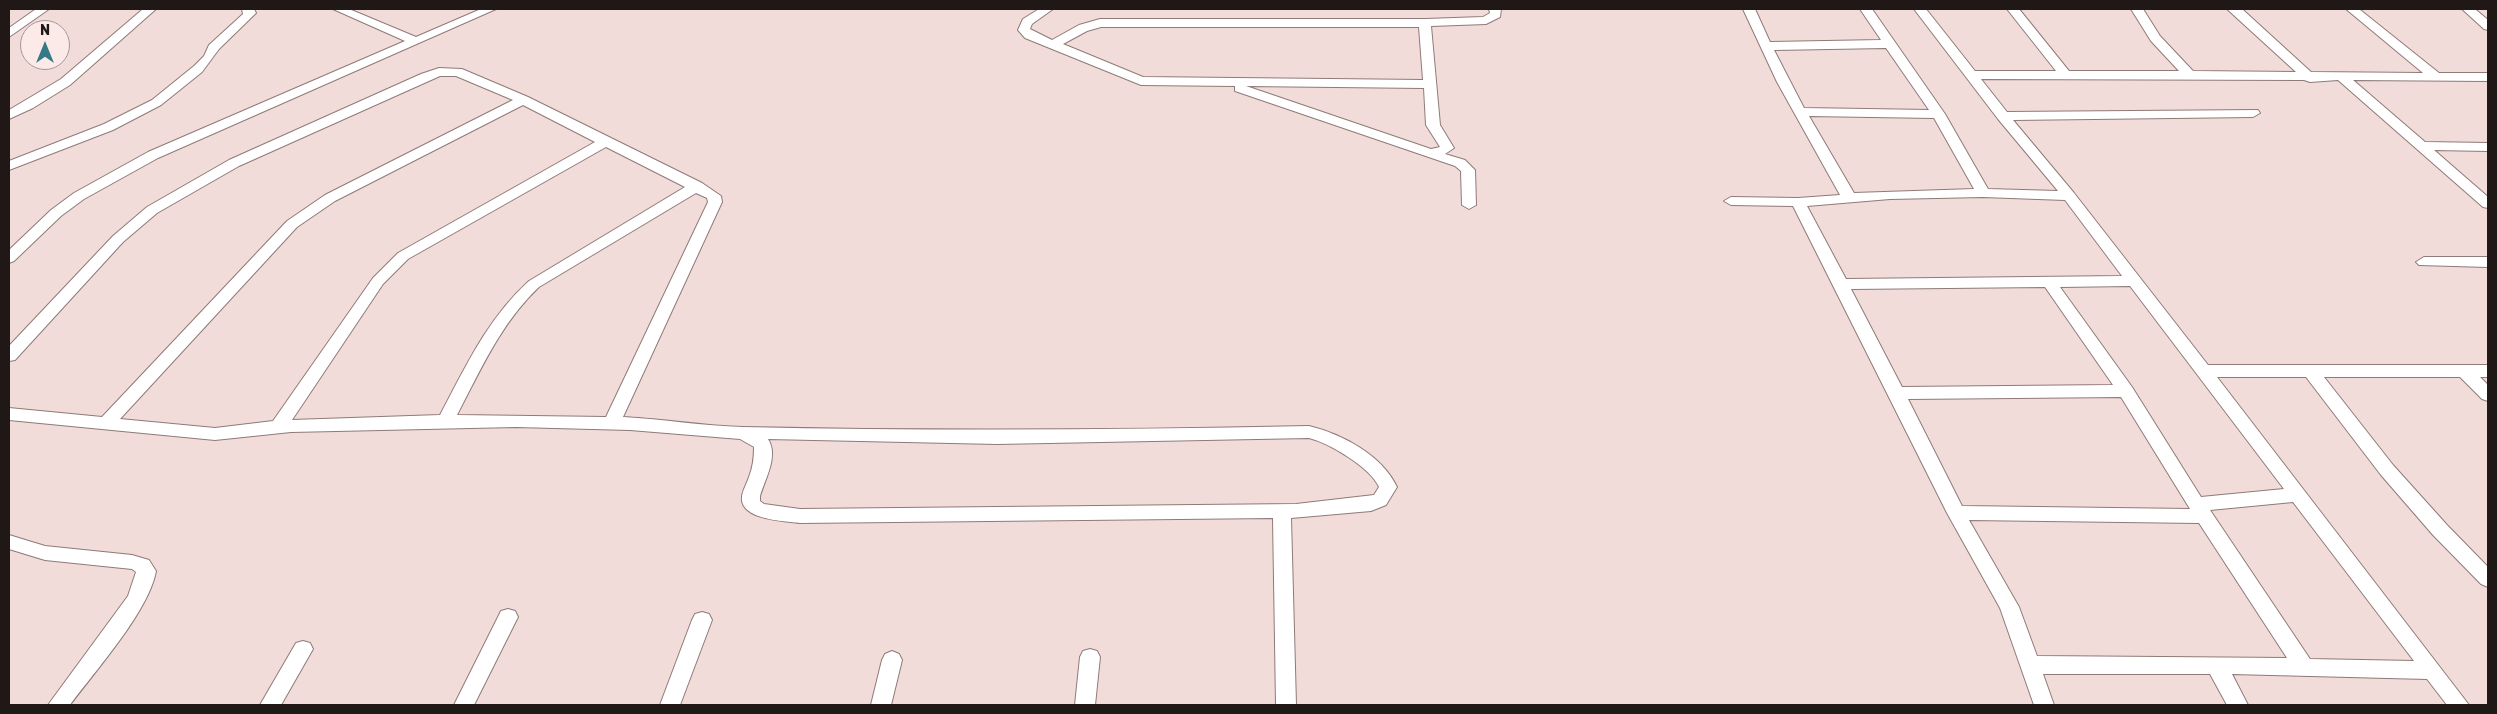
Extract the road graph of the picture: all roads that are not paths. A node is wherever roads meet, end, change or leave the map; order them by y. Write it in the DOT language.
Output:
graph roads {
  1 [pos="43,9"];
  2 [pos="150,9"];
  3 [pos="248,9"];
  4 [pos="339,9"];
  5 [pos="490,9"];
  6 [pos="1047,9"];
  7 [pos="1495,9"];
  8 [pos="1749,9"];
  9 [pos="1866,9"];
  10 [pos="1920,9"];
  11 [pos="2013,9"];
  12 [pos="2137,9"];
  13 [pos="2233,9"];
  14 [pos="2352,9"];
  15 [pos="2468,9"];
  16 [pos="1425,23"];
  17 [pos="2488,26"];
  18 [pos="9,33"];
  19 [pos="415,41"];
  20 [pos="1889,44"];
  21 [pos="1053,45"];
  22 [pos="1765,46"];
  23 [pos="2065,74"];
  24 [pos="2189,74"];
  25 [pos="1971,75"];
  26 [pos="2342,77"];
  27 [pos="2436,77"];
  28 [pos="2488,77"];
  29 [pos="2310,78"];
  30 [pos="1230,84"];
  31 [pos="1430,84"];
  32 [pos="523,100"];
  33 [pos="1800,112"];
  34 [pos="2253,113"];
  35 [pos="1938,114"];
  36 [pos="9,115"];
  37 [pos="2003,116"];
  38 [pos="606,141"];
  39 [pos="2421,146"];
  40 [pos="2488,147"];
  41 [pos="1431,153"];
  42 [pos="9,166"];
  43 [pos="697,186"];
  44 [pos="1983,193"];
  45 [pos="2069,196"];
  46 [pos="1850,199"];
  47 [pos="1731,201"];
  48 [pos="1798,202"];
  49 [pos="2488,204"];
  50 [pos="1469,205"];
  51 [pos="9,258"];
  52 [pos="2424,262"];
  53 [pos="2488,262"];
  54 [pos="2134,281"];
  55 [pos="2049,282"];
  56 [pos="1842,284"];
  57 [pos="9,356"];
  58 [pos="2203,371"];
  59 [pos="2311,371"];
  60 [pos="2464,371"];
  61 [pos="2488,371"];
  62 [pos="2126,391"];
  63 [pos="1897,393"];
  64 [pos="2488,395"];
  65 [pos="9,414"];
  66 [pos="445,422"];
  67 [pos="612,423"];
  68 [pos="106,424"];
  69 [pos="278,427"];
  70 [pos="742,433"];
  71 [pos="2297,495"];
  72 [pos="2200,510"];
  73 [pos="1282,512"];
  74 [pos="1956,513"];
  75 [pos="9,542"];
  76 [pos="2488,579"];
  77 [pos="508,617"];
  78 [pos="702,620"];
  79 [pos="303,649"];
  80 [pos="1090,657"];
  81 [pos="892,660"];
  82 [pos="2032,665"];
  83 [pos="2216,665"];
  84 [pos="2304,667"];
  85 [pos="2431,670"];
  86 [pos="58,705"];
  87 [pos="270,705"];
  88 [pos="464,705"];
  89 [pos="670,705"];
  90 [pos="881,705"];
  91 [pos="1085,705"];
  92 [pos="1286,705"];
  93 [pos="2044,705"];
  94 [pos="2238,705"];
  95 [pos="2459,705"];
  1 -- 18 [label="street"];
  2 -- 36 [label="street"];
  3 -- 42 [label="street"];
  4 -- 19 [label="street"];
  5 -- 19 [label="street"];
  6 -- 21 [label="street"];
  7 -- 16 [label="street"];
  8 -- 22 [label="street"];
  9 -- 20 [label="street"];
  10 -- 25 [label="street"];
  11 -- 23 [label="street"];
  12 -- 24 [label="street"];
  13 -- 29 [label="street"];
  14 -- 27 [label="street"];
  15 -- 17 [label="street"];
  16 -- 21 [label="street"];
  16 -- 31 [label="street"];
  19 -- 51 [label="street"];
  20 -- 22 [label="street"];
  20 -- 35 [label="street"];
  21 -- 30 [label="street"];
  22 -- 33 [label="street"];
  23 -- 24 [label="street"];
  23 -- 25 [label="street"];
  24 -- 29 [label="street"];
  25 -- 37 [label="street"];
  26 -- 27 [label="street"];
  26 -- 29 [label="street"];
  26 -- 39 [label="street"];
  27 -- 28 [label="street"];
  30 -- 31 [label="street"];
  30 -- 41 [label="street"];
  31 -- 41 [label="street"];
  32 -- 38 [label="street"];
  32 -- 57 [label="street"];
  32 -- 68 [label="street"];
  33 -- 35 [label="street"];
  33 -- 46 [label="street"];
  34 -- 37 [label="street"];
  35 -- 44 [label="street"];
  37 -- 45 [label="street"];
  38 -- 43 [label="street"];
  38 -- 69 [label="street"];
  39 -- 40 [label="street"];
  39 -- 49 [label="street"];
  41 -- 50 [label="street"];
  43 -- 66 [label="street"];
  43 -- 67 [label="street"];
  44 -- 45 [label="street"];
  44 -- 46 [label="street"];
  45 -- 54 [label="street"];
  46 -- 48 [label="street"];
  47 -- 48 [label="street"];
  48 -- 56 [label="street"];
  52 -- 53 [label="street"];
  54 -- 55 [label="street"];
  54 -- 58 [label="street"];
  55 -- 56 [label="street"];
  55 -- 62 [label="street"];
  56 -- 63 [label="street"];
  58 -- 59 [label="street"];
  58 -- 71 [label="street"];
  59 -- 60 [label="street"];
  59 -- 76 [label="street"];
  60 -- 61 [label="street"];
  60 -- 64 [label="street"];
  62 -- 63 [label="street"];
  62 -- 72 [label="street"];
  63 -- 74 [label="street"];
  65 -- 68 [label="street"];
  66 -- 67 [label="street"];
  66 -- 69 [label="street"];
  67 -- 70 [label="street"];
  68 -- 69 [label="street"];
  70 -- 73 [label="street"];
  70 -- 73 [label="street"];
  71 -- 72 [label="street"];
  71 -- 85 [label="street"];
  72 -- 74 [label="street"];
  72 -- 84 [label="street"];
  73 -- 92 [label="street"];
  74 -- 82 [label="street"];
  75 -- 86 [label="street"];
  77 -- 88 [label="street"];
  78 -- 89 [label="street"];
  79 -- 87 [label="street"];
  80 -- 91 [label="street"];
  81 -- 90 [label="street"];
  82 -- 83 [label="street"];
  82 -- 93 [label="street"];
  83 -- 84 [label="street"];
  83 -- 94 [label="street"];
  84 -- 85 [label="street"];
  85 -- 95 [label="street"];
}
